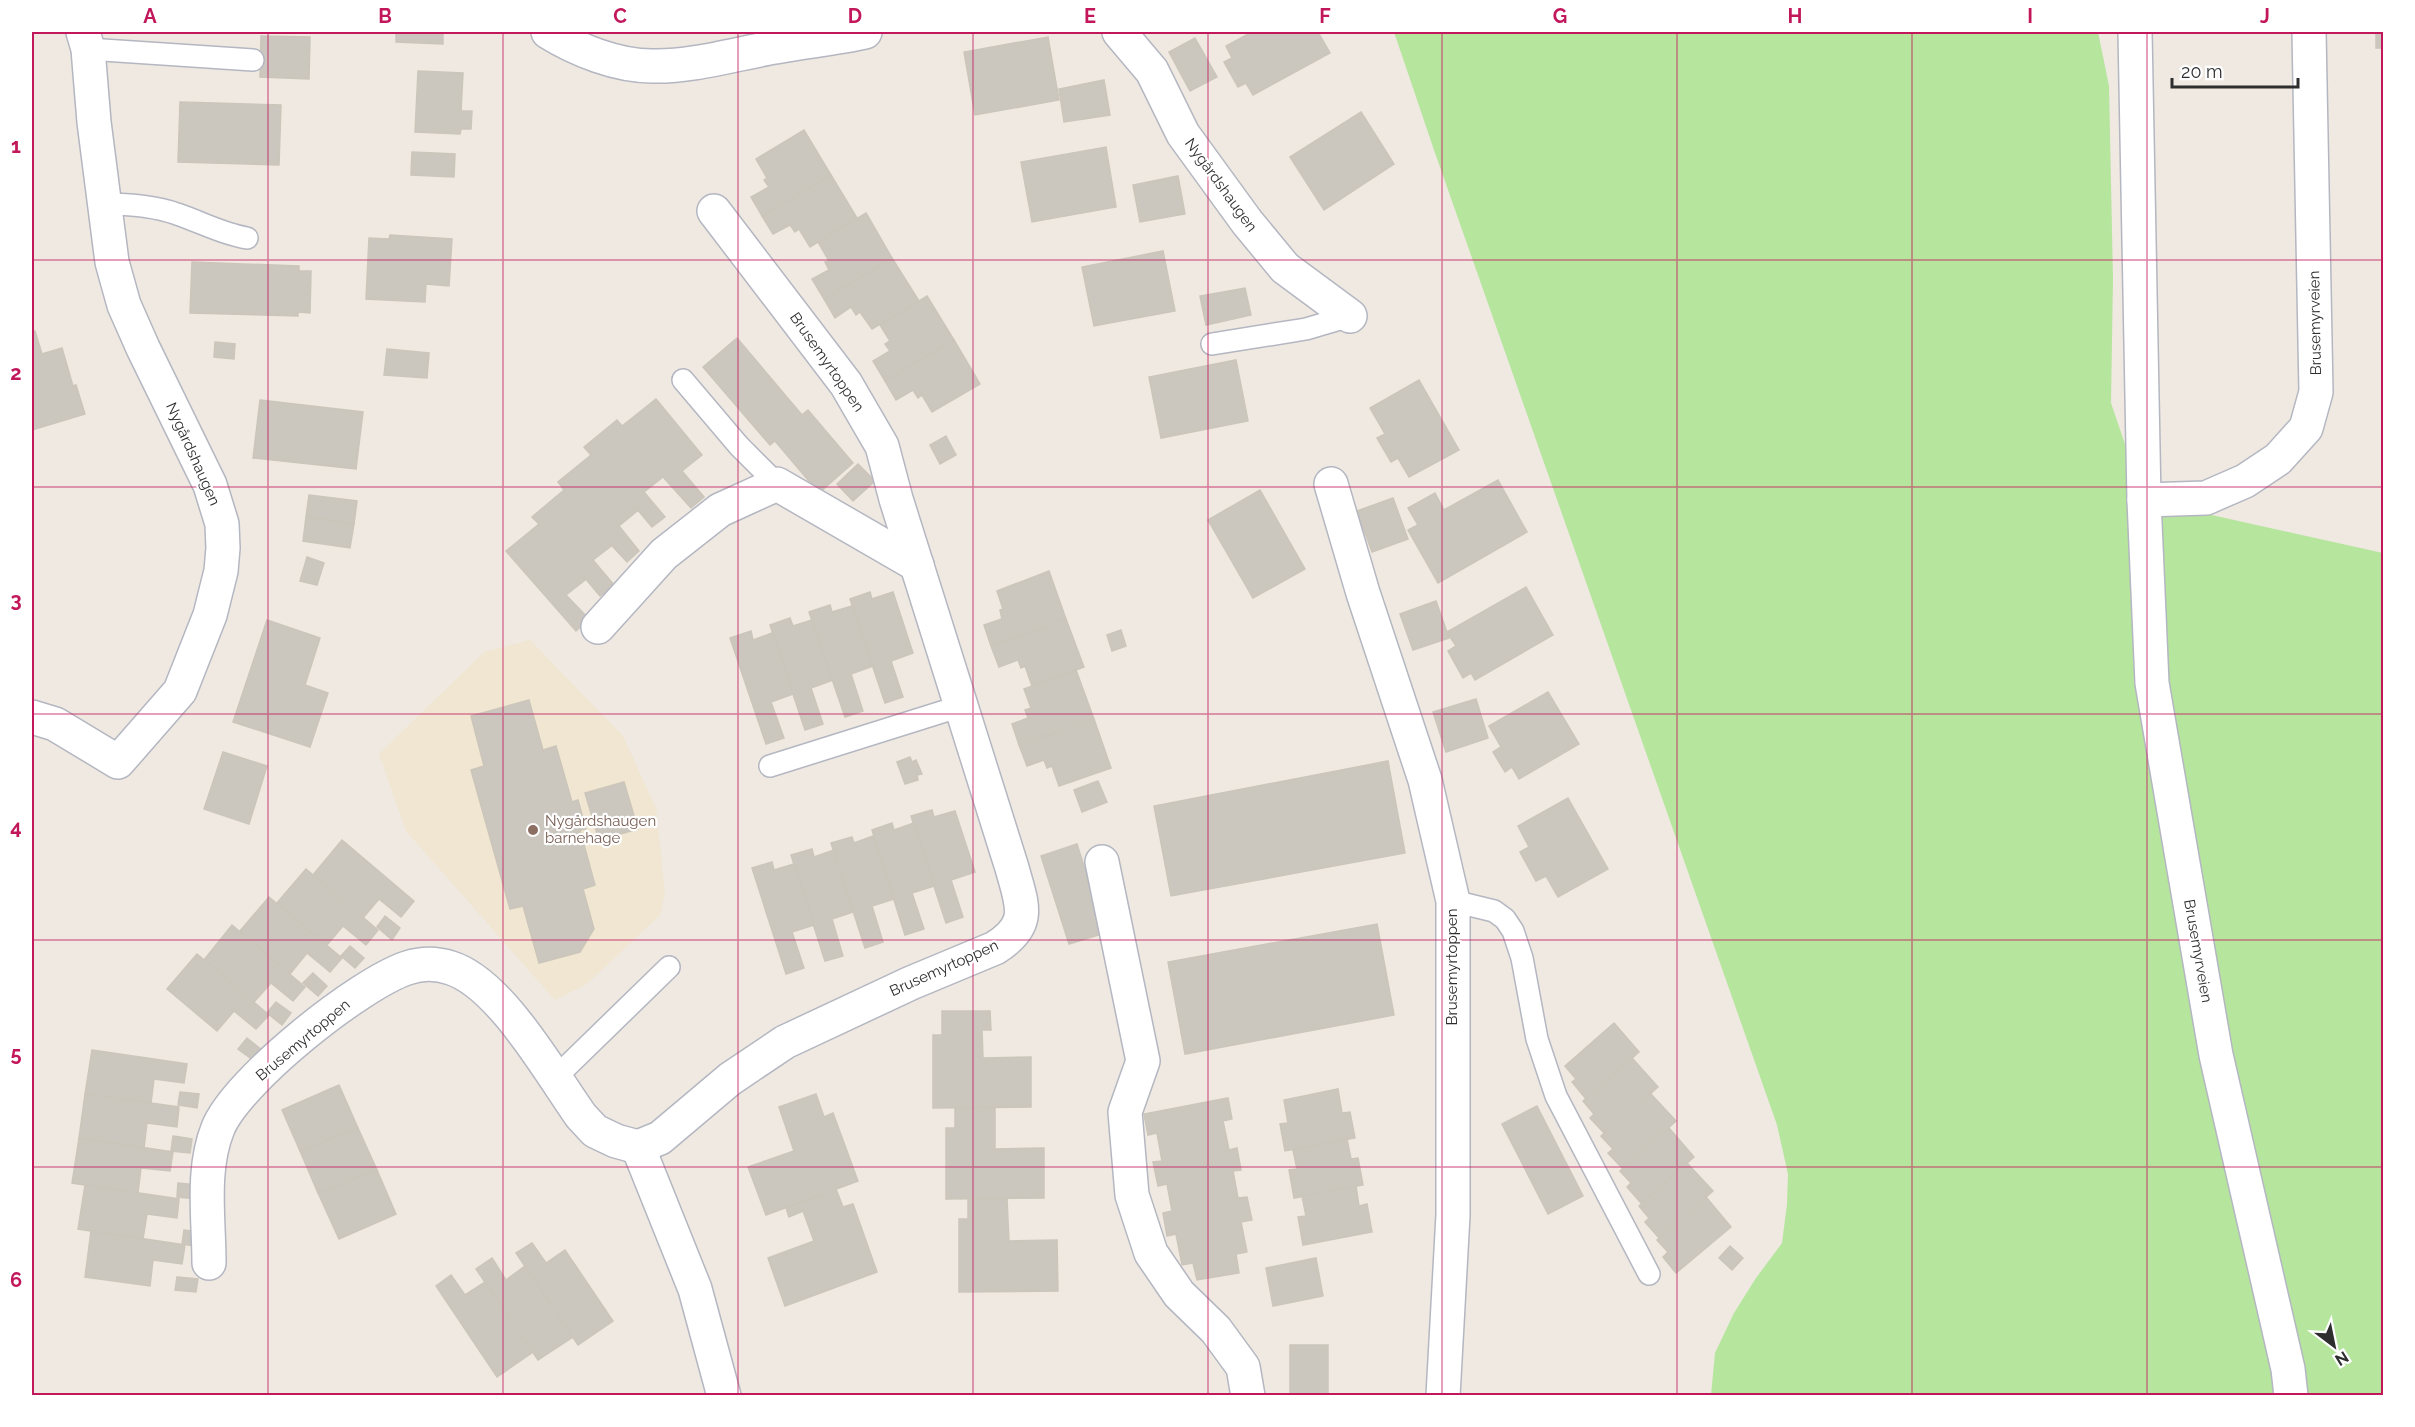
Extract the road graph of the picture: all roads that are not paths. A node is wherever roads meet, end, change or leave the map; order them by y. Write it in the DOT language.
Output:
graph roads {
  1 [pos="548,32"];
  2 [pos="865,32"];
  3 [pos="1119,32"];
  4 [pos="2135,32"];
  5 [pos="2309,32"];
  6 [pos="783,38"];
  7 [pos="85,40"];
  8 [pos="253,60"];
  9 [pos="104,204"];
  10 [pos="714,211"];
  11 [pos="247,238"];
  12 [pos="1350,316"];
  13 [pos="1212,344"];
  14 [pos="683,380"];
  15 [pos="777,484"];
  16 [pos="1331,484"];
  17 [pos="2144,500"];
  18 [pos="917,565"];
  19 [pos="598,627"];
  20 [pos="961,706"];
  21 [pos="32,717"];
  22 [pos="770,766"];
  23 [pos="1102,862"];
  24 [pos="1453,901"];
  25 [pos="669,967"];
  26 [pos="555,1078"];
  27 [pos="639,1147"];
  28 [pos="210,1263"];
  29 [pos="1649,1274"];
  30 [pos="724,1395"];
  31 [pos="1248,1395"];
  32 [pos="1443,1395"];
  33 [pos="2291,1395"];
  1 -- 6 [label="street"];
  2 -- 6 [label="street"];
  3 -- 12 [label="street, Nygårdshaugen"];
  4 -- 17 [label="street, Brusemyrveien"];
  5 -- 17 [label="street, Brusemyrveien"];
  7 -- 8 [label="lane"];
  7 -- 9 [label="street, Nygårdshaugen"];
  9 -- 11 [label="lane"];
  9 -- 21 [label="street, Nygårdshaugen"];
  10 -- 18 [label="street, Brusemyrtoppen"];
  12 -- 13 [label="lane"];
  14 -- 15 [label="lane"];
  15 -- 18 [label="street"];
  15 -- 19 [label="street"];
  16 -- 24 [label="street, Brusemyrtoppen"];
  17 -- 33 [label="street, Brusemyrveien"];
  18 -- 20 [label="street, Brusemyrtoppen"];
  20 -- 22 [label="lane"];
  20 -- 27 [label="street, Brusemyrtoppen"];
  23 -- 31 [label="street"];
  24 -- 29 [label="lane"];
  24 -- 32 [label="street, Brusemyrtoppen"];
  25 -- 26 [label="lane"];
  26 -- 27 [label="street, Brusemyrtoppen"];
  26 -- 28 [label="street, Brusemyrtoppen"];
  27 -- 30 [label="street"];
}
